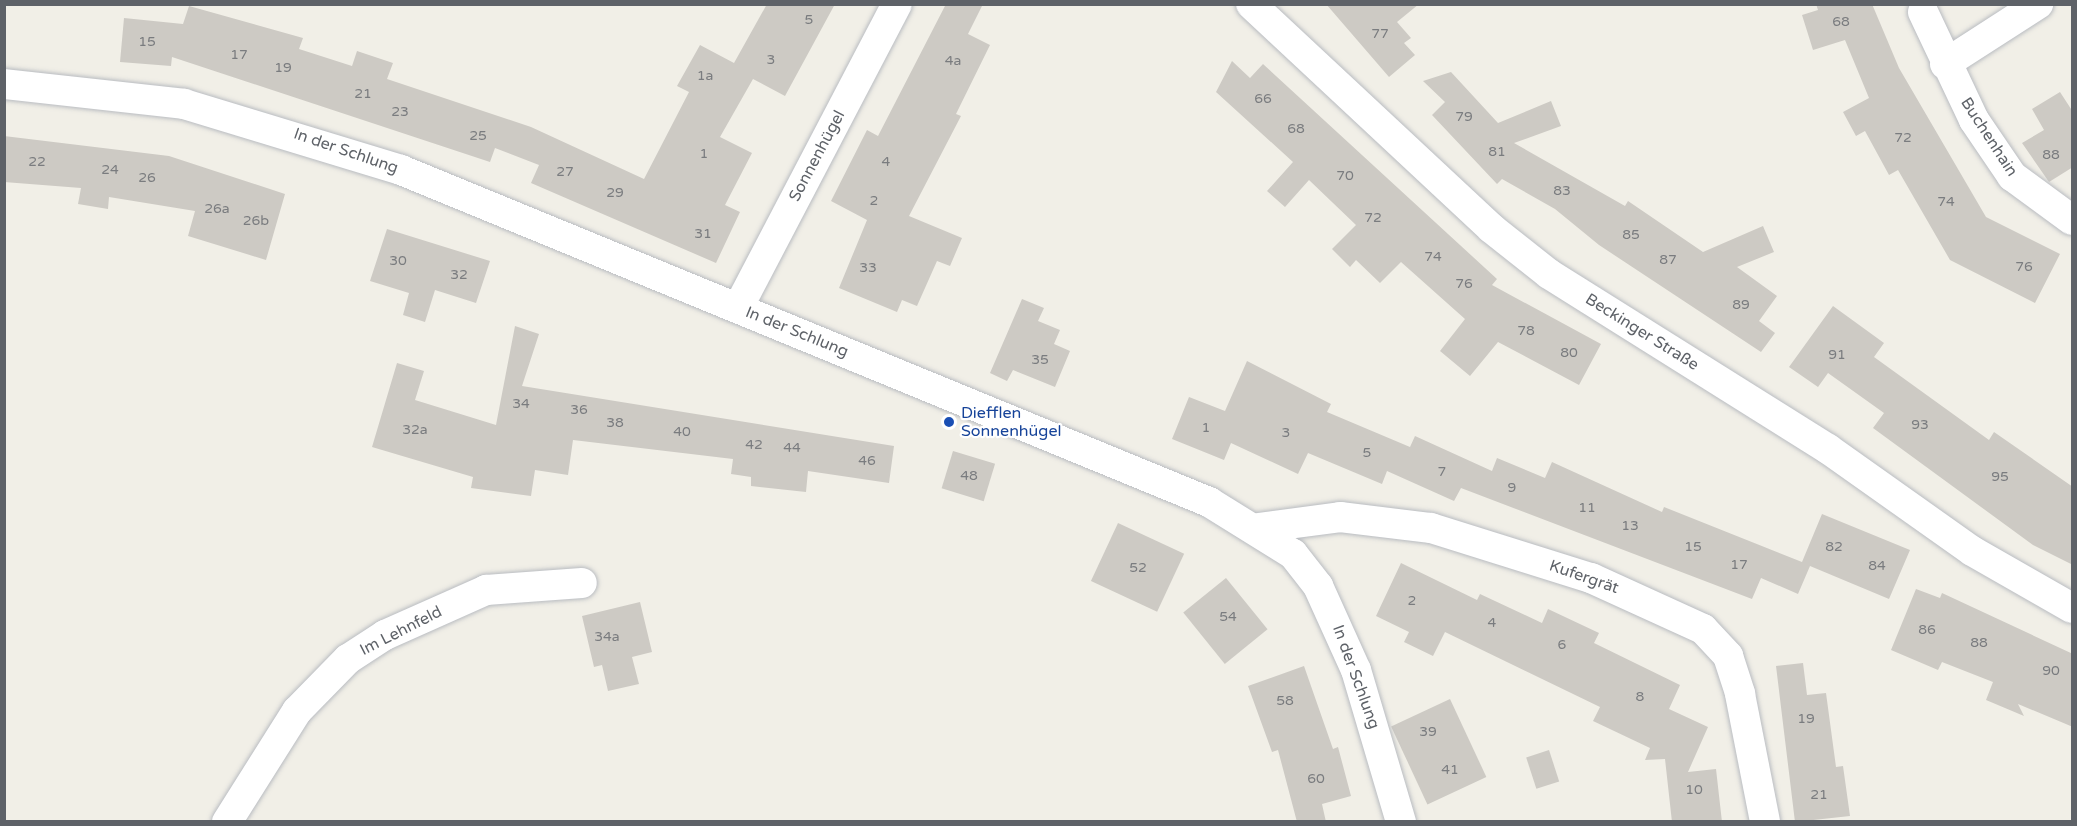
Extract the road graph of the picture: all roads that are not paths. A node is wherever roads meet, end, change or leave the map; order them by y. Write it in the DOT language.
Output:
graph roads {
  1 [pos="897,4"];
  2 [pos="1251,4"];
  3 [pos="2038,4"];
  4 [pos="1923,12"];
  5 [pos="1945,64"];
  6 [pos="4,84"];
  7 [pos="2073,220"];
  8 [pos="738,308"];
  9 [pos="1258,528"];
  10 [pos="582,583"];
  11 [pos="2073,608"];
  12 [pos="227,822"];
  13 [pos="1401,822"];
  14 [pos="1765,822"];
  1 -- 8 [label="street, Sonnenhügel"];
  2 -- 11 [label="street, Beckinger Straße"];
  3 -- 5 [label="street"];
  4 -- 5 [label="street, Buchenhain"];
  5 -- 7 [label="street, Buchenhain"];
  6 -- 8 [label="street, In der Schlung"];
  8 -- 9 [label="street, In der Schlung"];
  9 -- 13 [label="street, In der Schlung"];
  9 -- 14 [label="street, Kufergrät"];
  10 -- 12 [label="street, Im Lehnfeld"];
}
